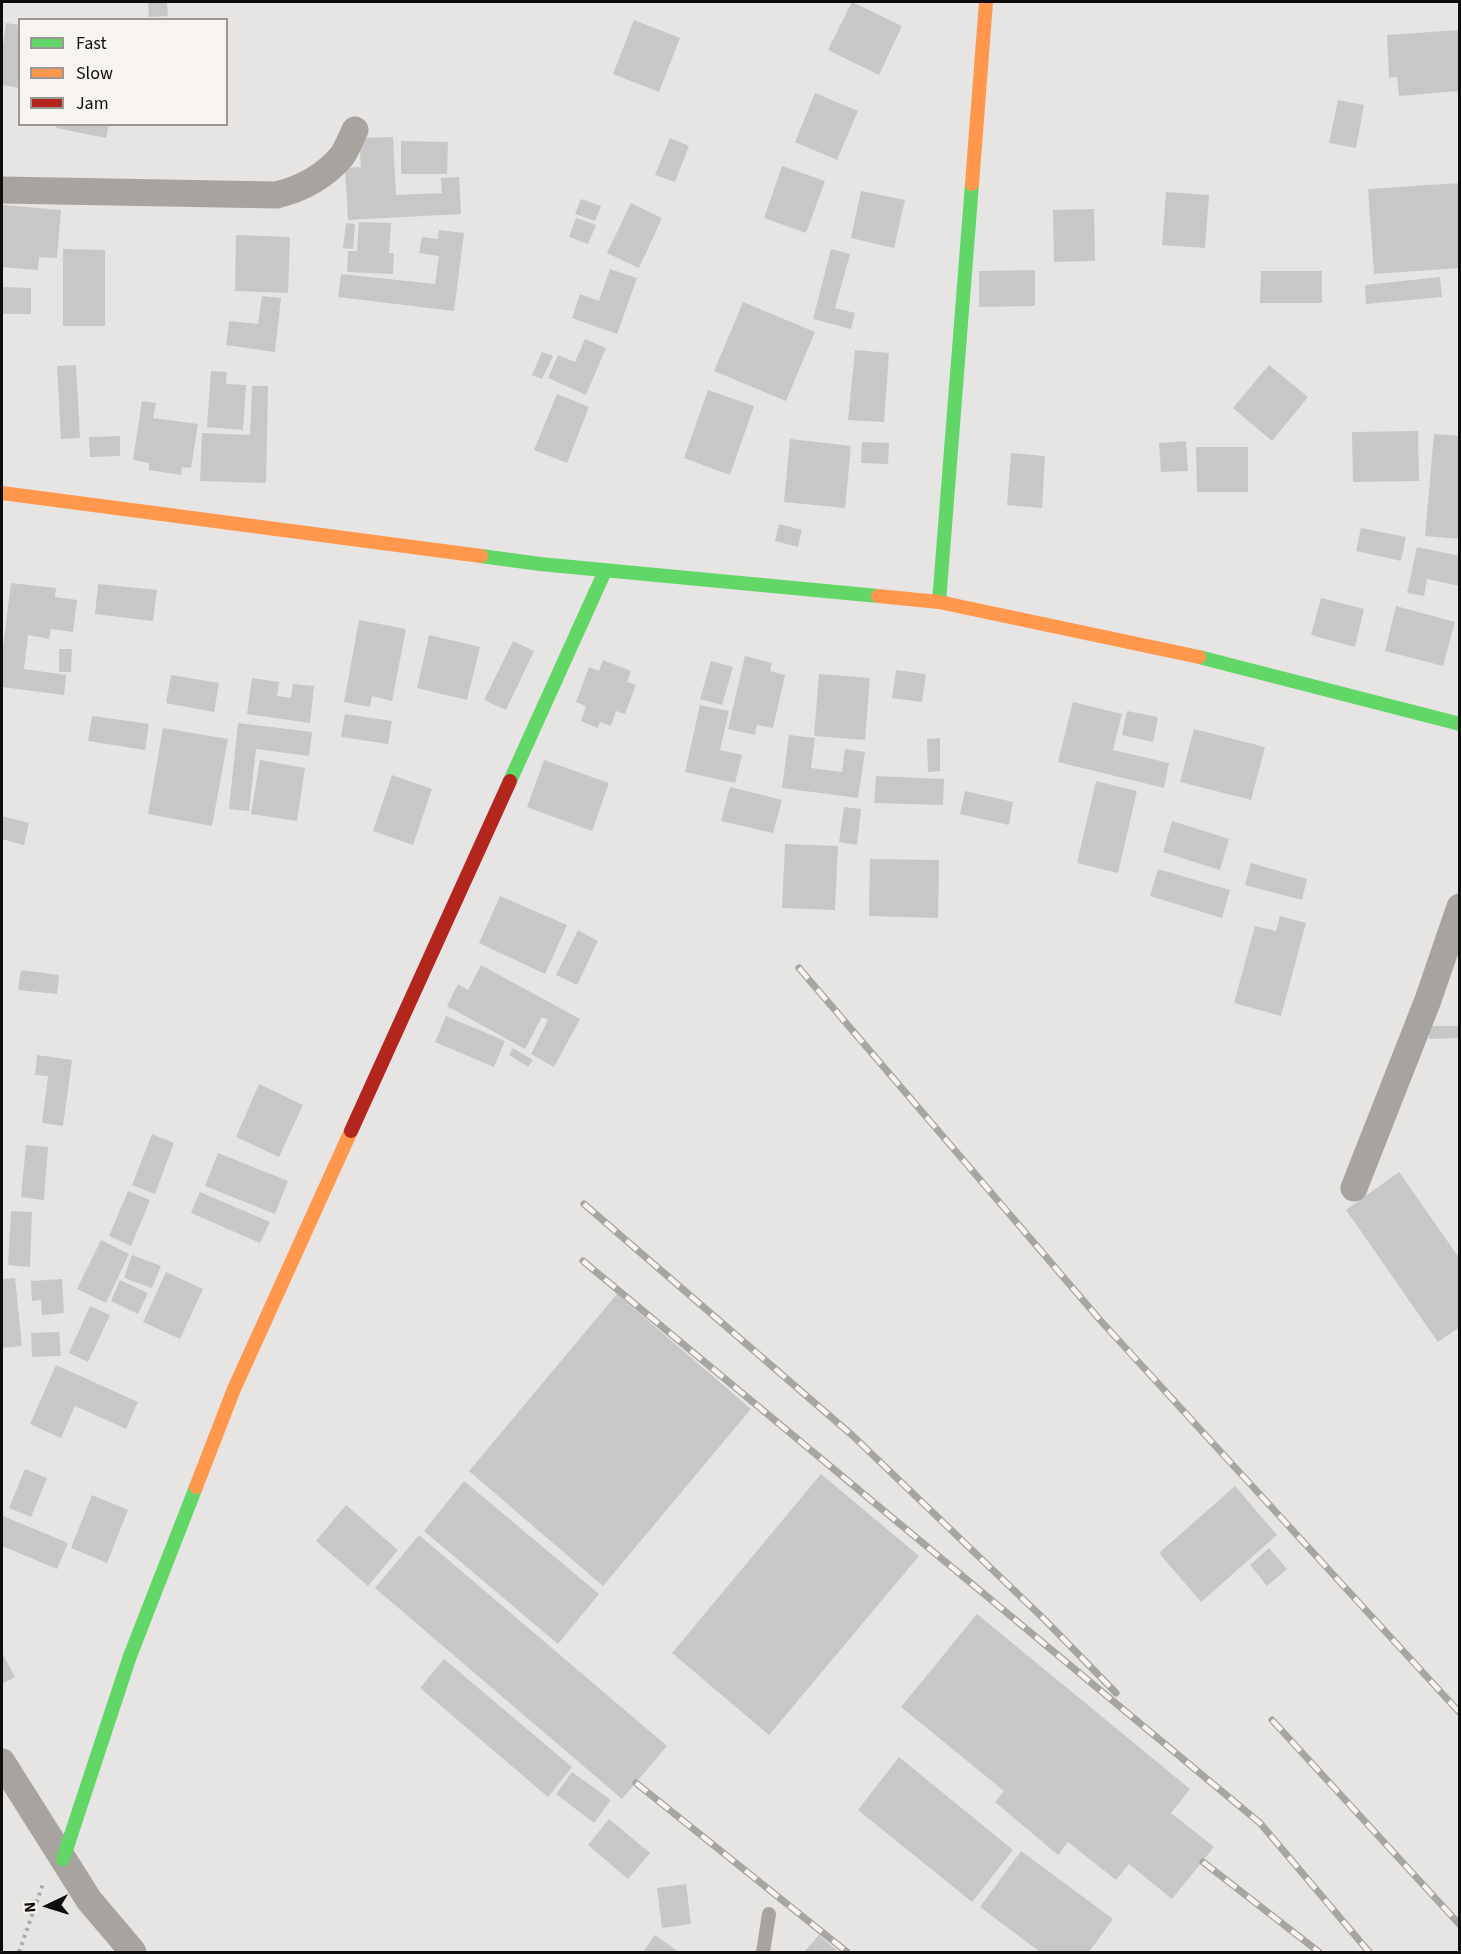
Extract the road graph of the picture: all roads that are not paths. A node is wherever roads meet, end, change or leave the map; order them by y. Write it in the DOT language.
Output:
graph roads {
  1 [pos="986,2"];
  2 [pos="355,130"];
  3 [pos="2,190"];
  4 [pos="2,494"];
  5 [pos="605,571"];
  6 [pos="939,602"];
  7 [pos="1460,724"];
  8 [pos="1460,907"];
  9 [pos="1354,1188"];
  10 [pos="2,1762"];
  11 [pos="60,1854"];
  12 [pos="769,1914"];
  13 [pos="133,1953"];
  14 [pos="763,1953"];
  1 -- 6 [label="street"];
  2 -- 3 [label="street"];
  4 -- 5 [label="street"];
  5 -- 6 [label="street"];
  5 -- 11 [label="street"];
  6 -- 7 [label="street"];
  8 -- 9 [label="street"];
  10 -- 11 [label="street"];
  11 -- 13 [label="street"];
  12 -- 14 [label="lane"];
}
